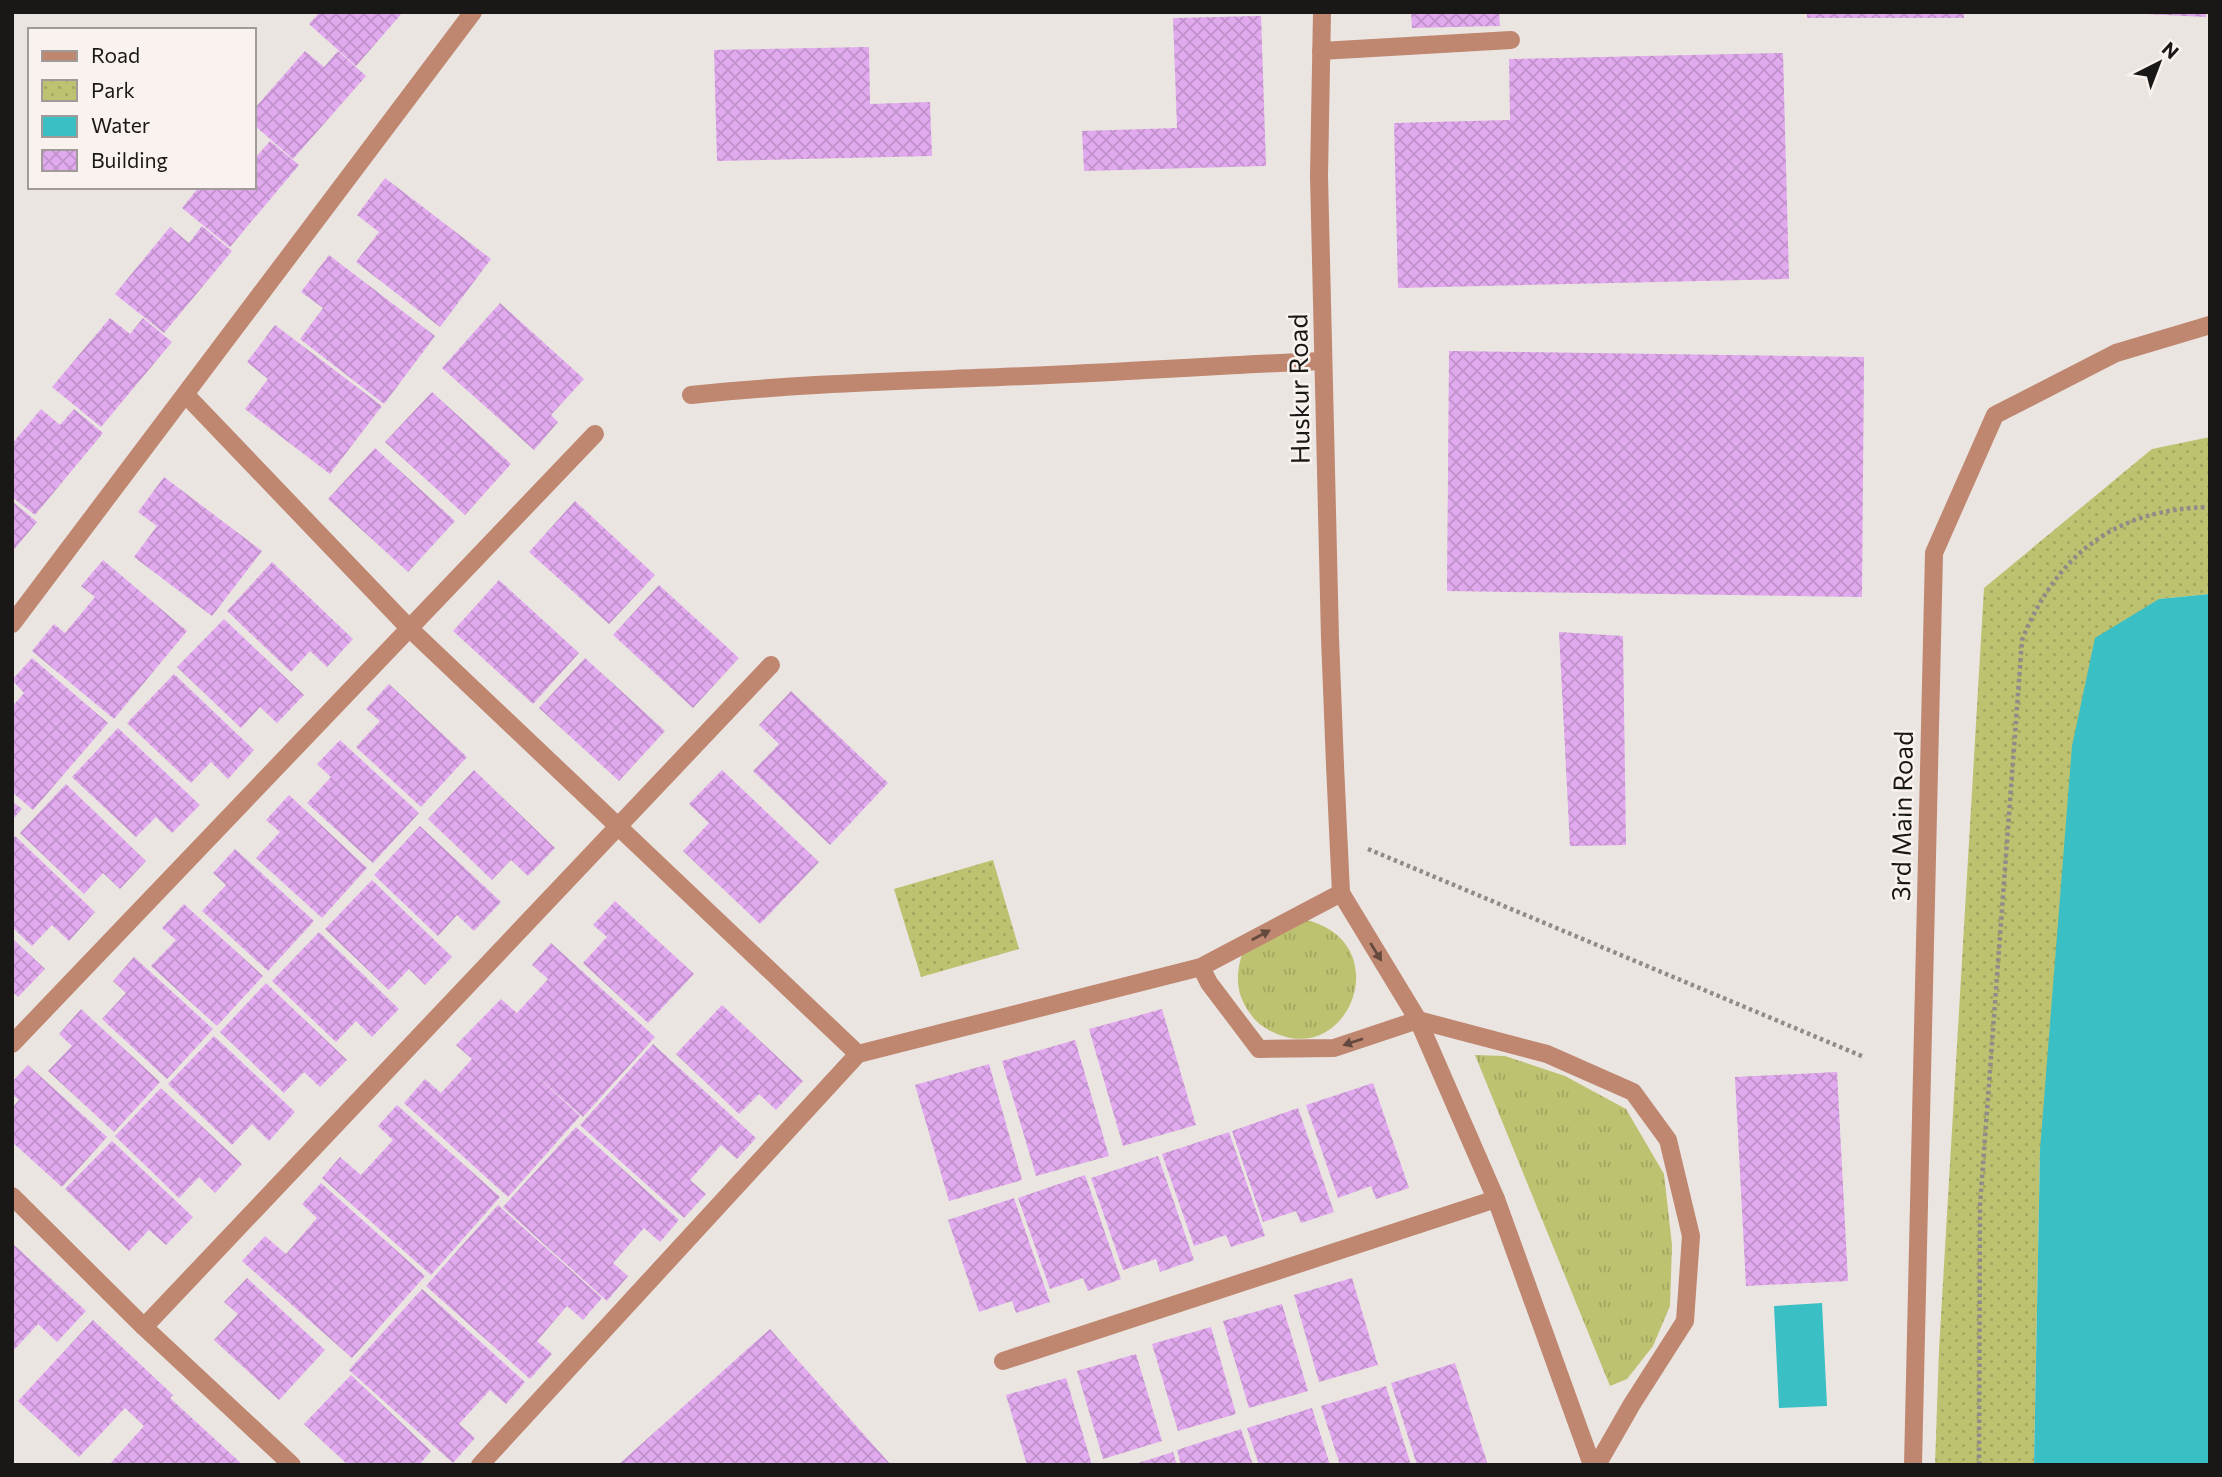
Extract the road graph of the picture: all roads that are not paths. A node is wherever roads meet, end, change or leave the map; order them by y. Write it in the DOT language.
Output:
graph roads {
  1 [pos="473,12"];
  2 [pos="1322,12"];
  3 [pos="1511,40"];
  4 [pos="1321,51"];
  5 [pos="2210,325"];
  6 [pos="1323,361"];
  7 [pos="186,395"];
  8 [pos="691,395"];
  9 [pos="595,434"];
  10 [pos="12,624"];
  11 [pos="410,628"];
  12 [pos="771,665"];
  13 [pos="619,828"];
  14 [pos="1340,893"];
  15 [pos="1200,967"];
  16 [pos="1418,1020"];
  17 [pos="12,1044"];
  18 [pos="858,1054"];
  19 [pos="12,1196"];
  20 [pos="1496,1199"];
  21 [pos="144,1327"];
  22 [pos="1003,1361"];
  23 [pos="292,1465"];
  24 [pos="480,1465"];
  25 [pos="1595,1465"];
  26 [pos="1913,1465"];
  1 -- 7 [label="street"];
  2 -- 4 [label="street, Huskur Road"];
  3 -- 4 [label="street"];
  4 -- 6 [label="street, Huskur Road"];
  5 -- 26 [label="street, 3rd Main Road"];
  6 -- 8 [label="street"];
  6 -- 14 [label="street, Huskur Road"];
  7 -- 10 [label="street"];
  7 -- 11 [label="street"];
  9 -- 11 [label="street"];
  11 -- 13 [label="street"];
  11 -- 17 [label="street"];
  12 -- 13 [label="street"];
  13 -- 18 [label="street"];
  13 -- 21 [label="street"];
  15 -- 14 [label="street, one-way"];
  14 -- 16 [label="street, one-way"];
  16 -- 15 [label="street, one-way"];
  15 -- 18 [label="street"];
  16 -- 20 [label="street"];
  16 -- 25 [label="street"];
  18 -- 24 [label="street"];
  19 -- 21 [label="street"];
  20 -- 22 [label="street"];
  20 -- 25 [label="street"];
  21 -- 23 [label="street"];
}
